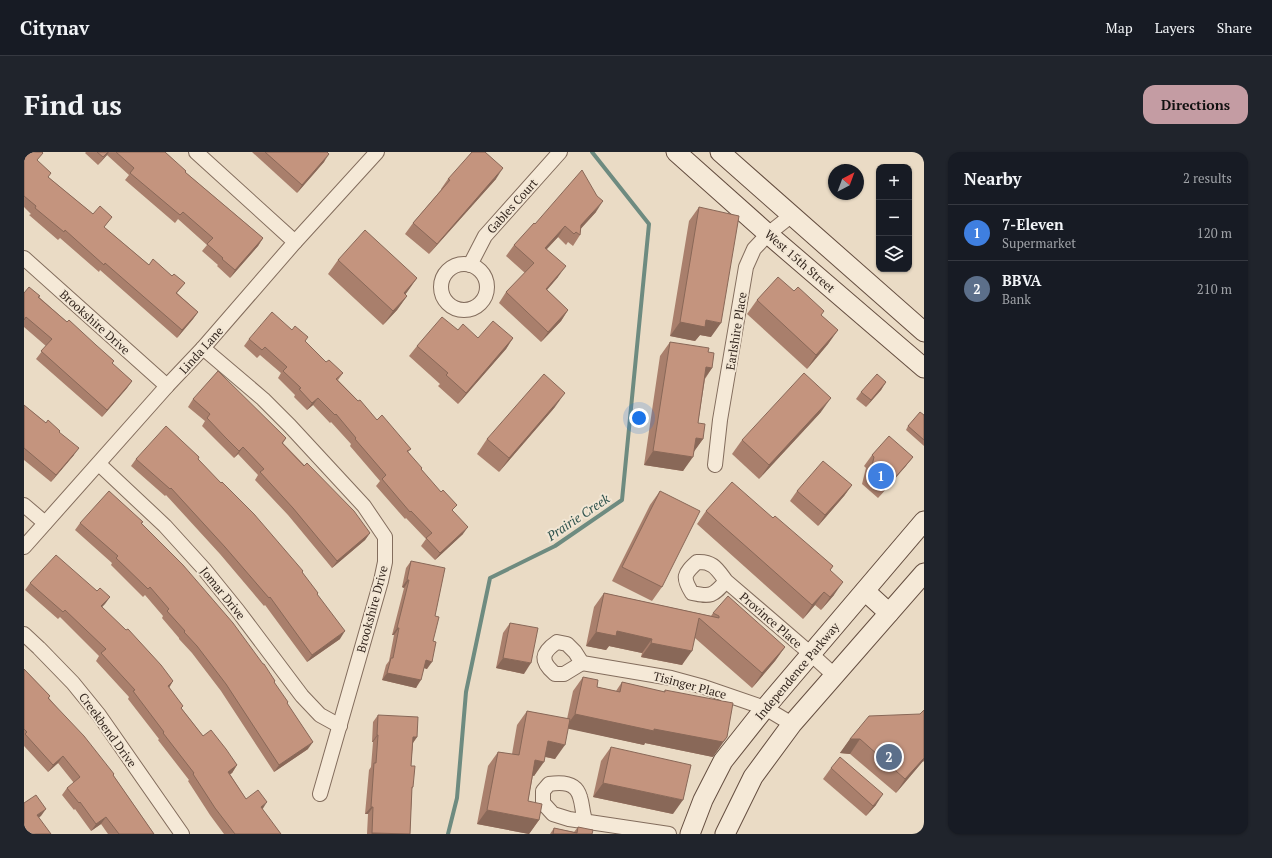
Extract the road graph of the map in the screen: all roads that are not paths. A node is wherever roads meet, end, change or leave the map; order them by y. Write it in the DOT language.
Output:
graph roads {
  1 [pos="196,152"];
  2 [pos="377,152"];
  3 [pos="560,152"];
  4 [pos="676,152"];
  5 [pos="720,152"];
  6 [pos="792,215"];
  7 [pos="768,234"];
  8 [pos="295,242"];
  9 [pos="24,258"];
  10 [pos="470,264"];
  11 [pos="924,332"];
  12 [pos="203,348"];
  13 [pos="924,368"];
  14 [pos="167,386"];
  15 [pos="99,464"];
  16 [pos="715,465"];
  17 [pos="24,505"];
  18 [pos="924,521"];
  19 [pos="45,523"];
  20 [pos="24,547"];
  21 [pos="924,573"];
  22 [pos="726,581"];
  23 [pos="865,591"];
  24 [pos="889,613"];
  25 [pos="24,634"];
  26 [pos="811,654"];
  27 [pos="582,663"];
  28 [pos="834,675"];
  29 [pos="765,708"];
  30 [pos="792,724"];
  31 [pos="340,726"];
  32 [pos="320,794"];
  33 [pos="586,822"];
  34 [pos="182,834"];
  35 [pos="670,834"];
  36 [pos="690,834"];
  37 [pos="725,834"];
  1 -- 8 [label="street"];
  2 -- 8 [label="street, Linda Lane"];
  3 -- 10 [label="street, Gables Court"];
  4 -- 7 [label="main road, West 15th Street"];
  5 -- 6 [label="main road"];
  6 -- 7 [label="street, Earlshire Place"];
  6 -- 11 [label="main road"];
  7 -- 13 [label="main road, West 15th Street"];
  7 -- 16 [label="street, Earlshire Place"];
  8 -- 12 [label="street, Linda Lane"];
  9 -- 14 [label="street, Brookshire Drive"];
  12 -- 14 [label="street, Linda Lane"];
  12 -- 31 [label="street, Brookshire Drive"];
  14 -- 15 [label="street, Linda Lane"];
  15 -- 19 [label="street, Linda Lane"];
  15 -- 31 [label="street, Jomar Drive"];
  17 -- 19 [label="street"];
  18 -- 23 [label="main road, Independence Parkway"];
  19 -- 20 [label="street, Linda Lane"];
  21 -- 24 [label="main road"];
  22 -- 26 [label="street, Province Place"];
  23 -- 24 [label="main road"];
  23 -- 26 [label="main road, Independence Parkway"];
  24 -- 28 [label="main road"];
  25 -- 34 [label="street, Creekbend Drive"];
  26 -- 28 [label="street, Province Place"];
  26 -- 29 [label="main road, Independence Parkway"];
  27 -- 29 [label="street, Tisinger Place"];
  28 -- 30 [label="main road"];
  29 -- 30 [label="street, Tisinger Place"];
  29 -- 36 [label="main road, Independence Parkway"];
  30 -- 37 [label="main road"];
  31 -- 32 [label="street, Brookshire Drive"];
  33 -- 35 [label="street"];
}
